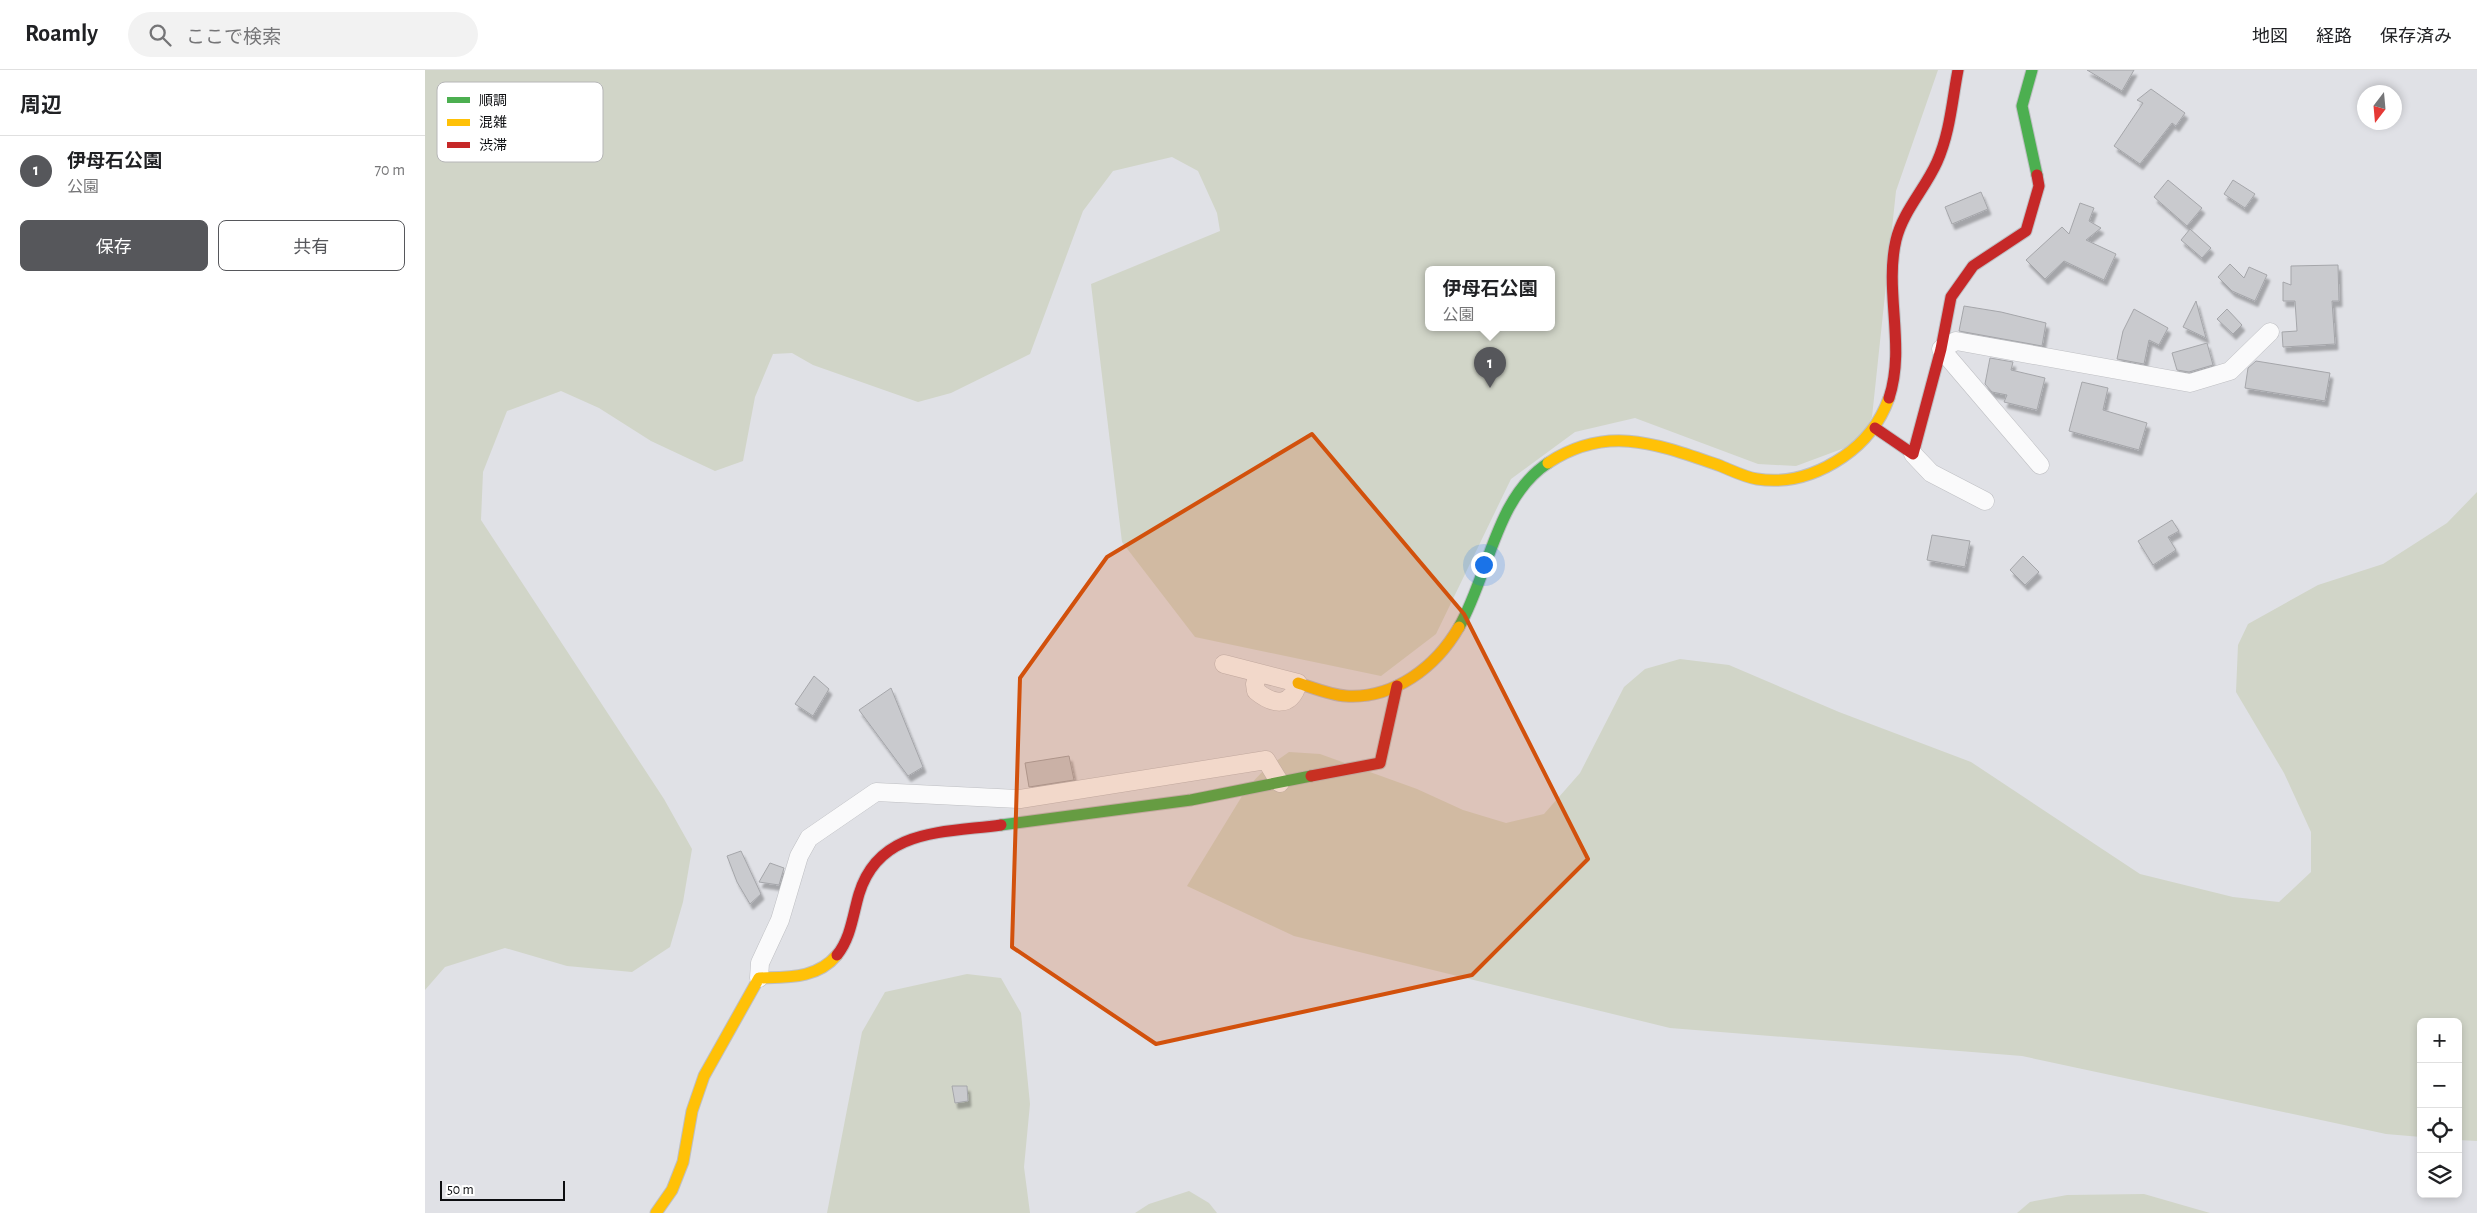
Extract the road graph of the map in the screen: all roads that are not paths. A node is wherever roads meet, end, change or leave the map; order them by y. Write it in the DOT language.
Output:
graph roads {
  1 [pos="1959,70"];
  2 [pos="2032,70"];
  3 [pos="2270,332"];
  4 [pos="1941,349"];
  5 [pos="1875,428"];
  6 [pos="1913,454"];
  7 [pos="2041,465"];
  8 [pos="1985,501"];
  9 [pos="1224,664"];
  10 [pos="1298,684"];
  11 [pos="1397,686"];
  12 [pos="1280,783"];
  13 [pos="759,978"];
  14 [pos="656,1213"];
  1 -- 5 [label="street"];
  2 -- 4 [label="street"];
  3 -- 4 [label="street"];
  4 -- 6 [label="street"];
  4 -- 7 [label="street"];
  5 -- 6 [label="street"];
  5 -- 11 [label="street"];
  6 -- 8 [label="street"];
  9 -- 10 [label="street"];
  10 -- 11 [label="street"];
  11 -- 12 [label="street"];
  12 -- 13 [label="street"];
  12 -- 13 [label="street"];
  13 -- 14 [label="street"];
}
